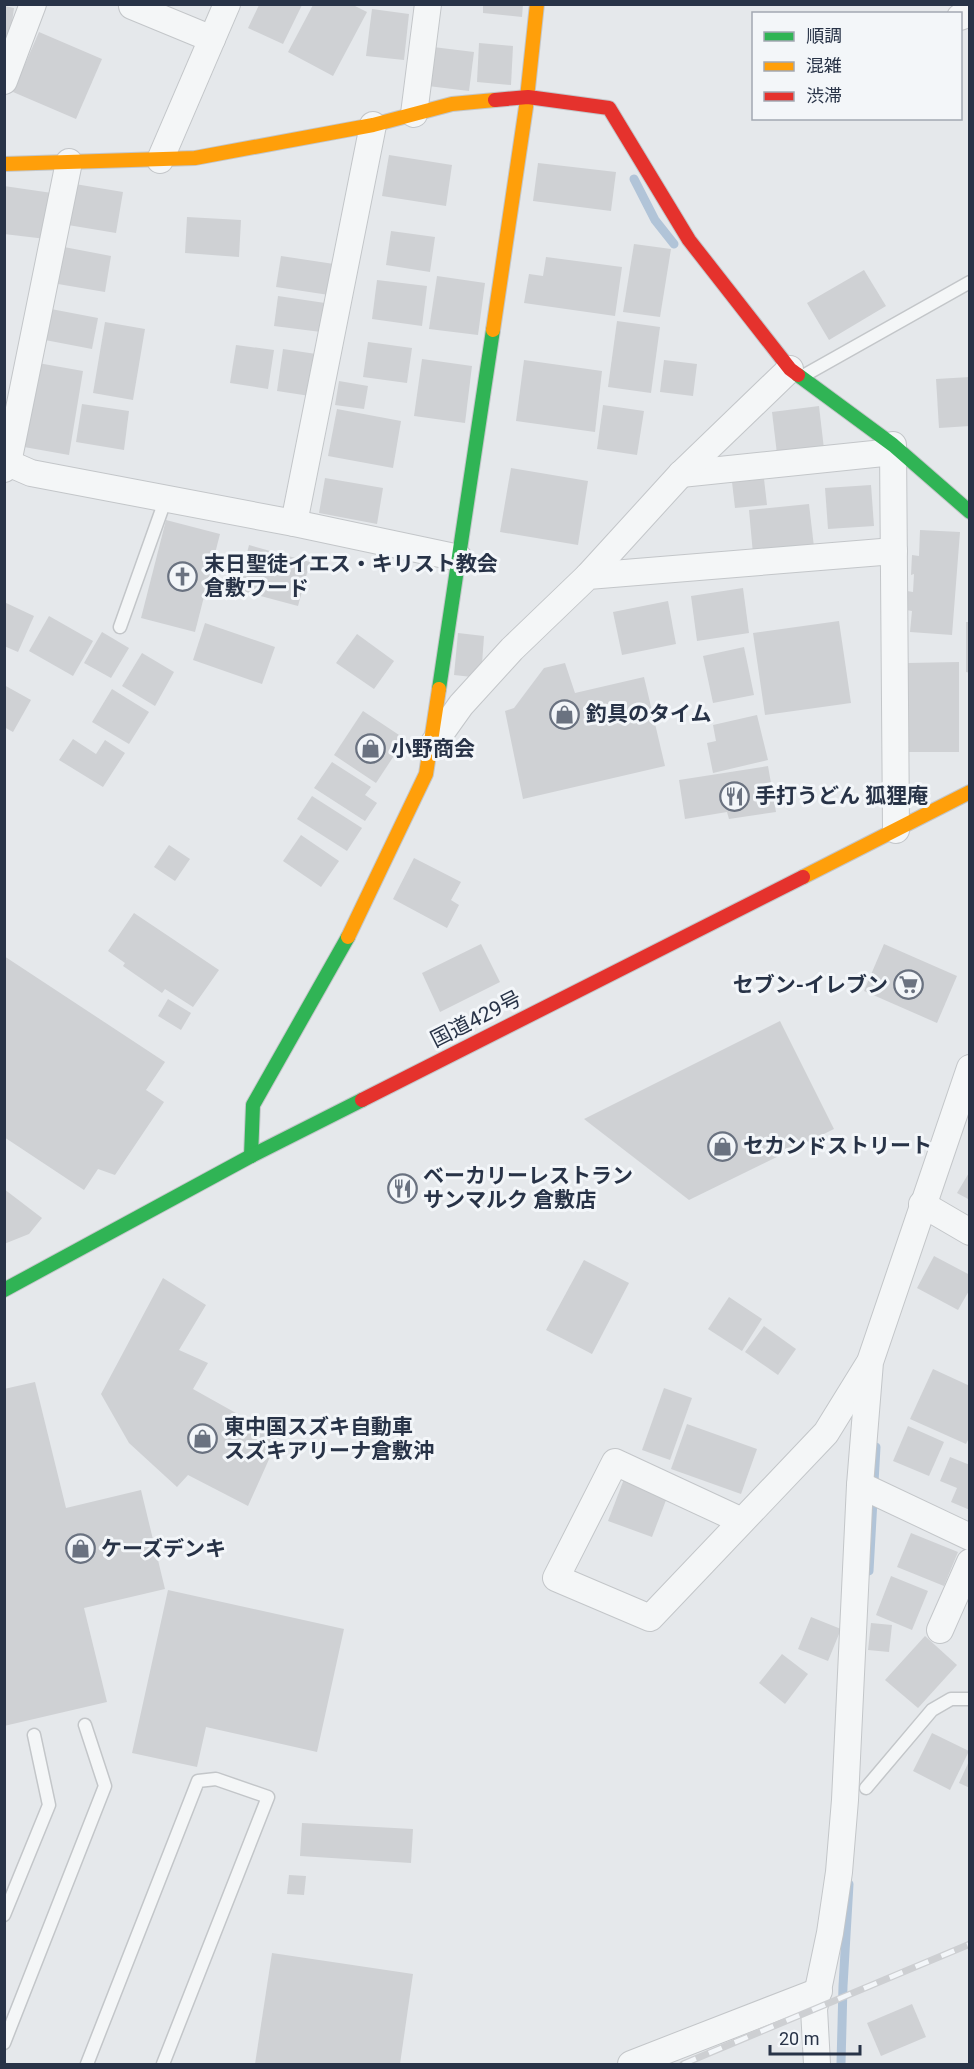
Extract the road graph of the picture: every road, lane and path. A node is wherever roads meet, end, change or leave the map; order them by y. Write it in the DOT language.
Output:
graph roads {
  1 [pos="33,4"];
  2 [pos="227,4"];
  3 [pos="428,4"];
  4 [pos="537,4"];
  5 [pos="132,6"];
  6 [pos="212,39"];
  7 [pos="4,81"];
  8 [pos="526,107"];
  9 [pos="414,114"];
  10 [pos="372,134"];
  11 [pos="160,160"];
  12 [pos="4,164"];
  13 [pos="67,173"];
  14 [pos="969,282"];
  15 [pos="795,373"];
  16 [pos="893,448"];
  17 [pos="6,466"];
  18 [pos="681,474"];
  19 [pos="166,498"];
  20 [pos="969,512"];
  21 [pos="294,523"];
  22 [pos="894,551"];
  23 [pos="459,558"];
  24 [pos="588,576"];
  25 [pos="120,627"];
  26 [pos="429,749"];
  27 [pos="969,792"];
  28 [pos="896,830"];
  29 [pos="969,1068"];
  30 [pos="251,1155"];
  31 [pos="930,1209"];
  32 [pos="969,1232"];
  33 [pos="4,1290"];
  34 [pos="870,1362"];
  35 [pos="869,1490"];
  36 [pos="742,1521"];
  37 [pos="969,1537"];
  38 [pos="969,1562"];
  39 [pos="939,1630"];
  40 [pos="969,1699"];
  41 [pos="85,1725"];
  42 [pos="34,1736"];
  43 [pos="866,1788"];
  44 [pos="4,1915"];
  45 [pos="819,1991"];
  46 [pos="4,2043"];
  47 [pos="87,2064"];
  48 [pos="163,2064"];
  49 [pos="631,2064"];
  50 [pos="817,2064"];
  1 -- 7 [label="street"];
  2 -- 6 [label="street"];
  3 -- 9 [label="street"];
  4 -- 8 [label="main road"];
  5 -- 6 [label="street"];
  6 -- 11 [label="street"];
  8 -- 9 [label="main road"];
  8 -- 15 [label="main road"];
  8 -- 23 [label="main road"];
  9 -- 10 [label="main road"];
  10 -- 11 [label="main road"];
  10 -- 21 [label="street"];
  11 -- 13 [label="main road"];
  12 -- 13 [label="main road"];
  13 -- 17 [label="street"];
  14 -- 15 [label="lane"];
  15 -- 16 [label="main road"];
  15 -- 18 [label="street"];
  16 -- 18 [label="street"];
  16 -- 20 [label="main road"];
  16 -- 22 [label="street"];
  17 -- 19 [label="street"];
  18 -- 24 [label="street"];
  19 -- 21 [label="street"];
  19 -- 25 [label="lane"];
  21 -- 23 [label="street"];
  22 -- 24 [label="street"];
  22 -- 28 [label="street"];
  23 -- 26 [label="main road"];
  24 -- 26 [label="street"];
  26 -- 30 [label="main road"];
  27 -- 28 [label="main road, 国道429号"];
  28 -- 30 [label="main road, 国道429号"];
  29 -- 31 [label="street"];
  30 -- 33 [label="main road, 国道429号"];
  31 -- 32 [label="street"];
  31 -- 34 [label="street"];
  34 -- 35 [label="street"];
  34 -- 36 [label="street"];
  35 -- 37 [label="street"];
  35 -- 45 [label="street"];
  36 -- 36 [label="street"];
  38 -- 39 [label="street"];
  40 -- 43 [label="lane"];
  41 -- 46 [label="lane"];
  42 -- 44 [label="lane"];
  45 -- 49 [label="street"];
  45 -- 50 [label="street"];
  47 -- 48 [label="lane"];
}
